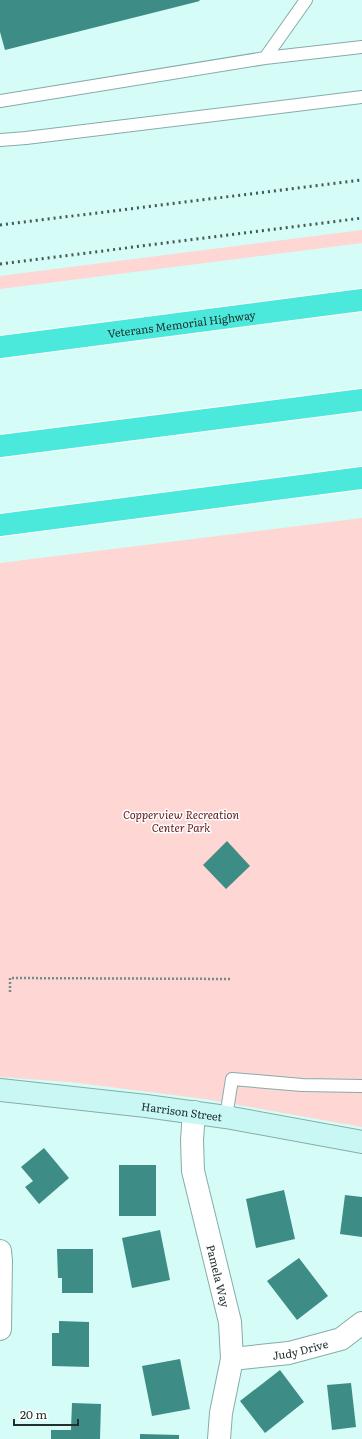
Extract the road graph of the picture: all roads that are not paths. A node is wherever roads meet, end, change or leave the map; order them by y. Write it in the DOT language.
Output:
graph roads {
  1 [pos="306,0"];
  2 [pos="362,47"];
  3 [pos="265,58"];
  4 [pos="362,97"];
  5 [pos="0,101"];
  6 [pos="0,140"];
  7 [pos="362,300"];
  8 [pos="0,347"];
  9 [pos="362,400"];
  10 [pos="0,446"];
  11 [pos="362,478"];
  12 [pos="0,525"];
  13 [pos="362,1086"];
  14 [pos="0,1090"];
  15 [pos="194,1112"];
  16 [pos="226,1118"];
  17 [pos="362,1142"];
  18 [pos="0,1251"];
  19 [pos="362,1323"];
  20 [pos="0,1329"];
  21 [pos="232,1359"];
  22 [pos="219,1439"];
  1 -- 3 [label="lane"];
  2 -- 3 [label="lane"];
  3 -- 5 [label="lane"];
  4 -- 6 [label="lane"];
  7 -- 8 [label="highway, Veterans Memorial Highway"];
  9 -- 10 [label="highway"];
  11 -- 12 [label="highway"];
  13 -- 16 [label="lane"];
  14 -- 15 [label="street, Harrison Street"];
  15 -- 16 [label="street, Harrison Street"];
  15 -- 21 [label="street, Pamela Way"];
  16 -- 17 [label="street, Harrison Street"];
  18 -- 20 [label="street"];
  19 -- 21 [label="street, Judy Drive"];
  21 -- 22 [label="street, Pamela Way"];
}
